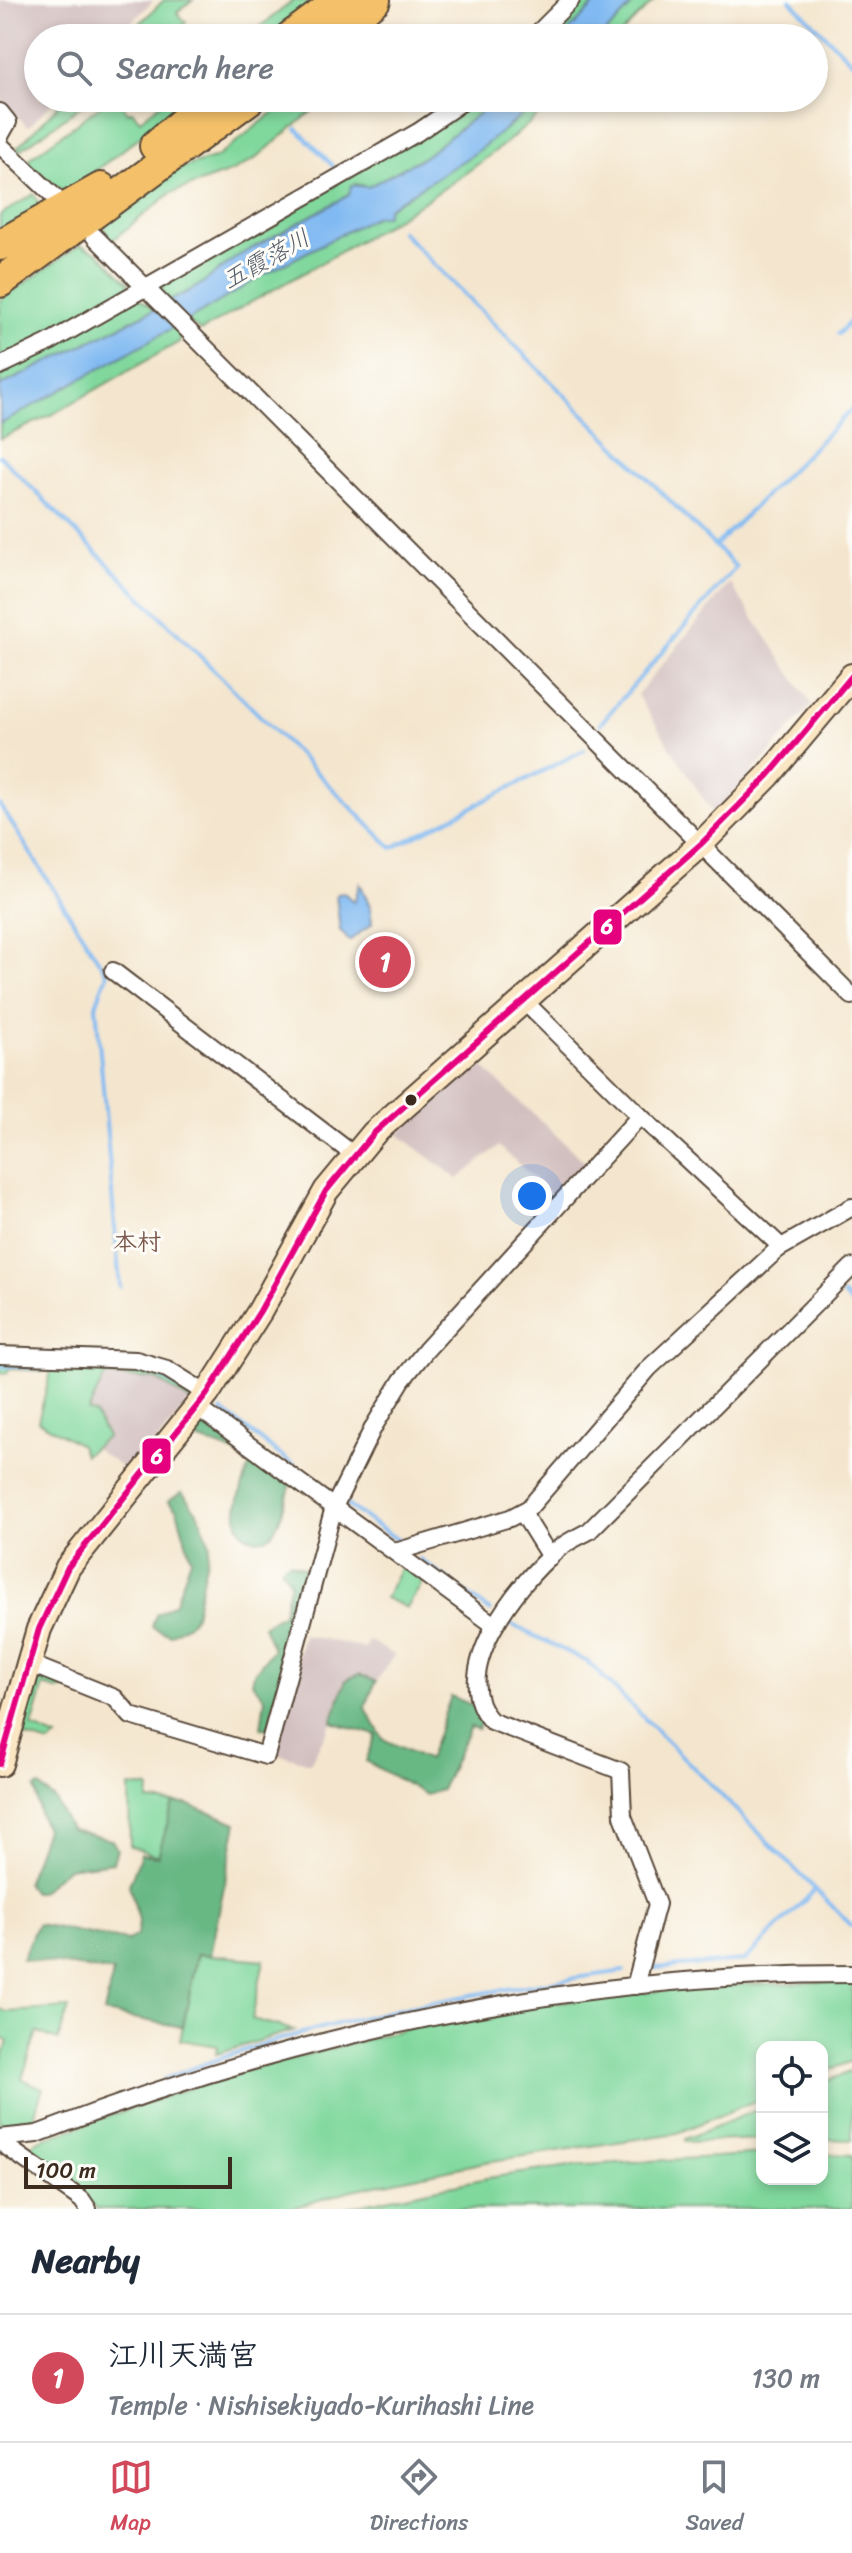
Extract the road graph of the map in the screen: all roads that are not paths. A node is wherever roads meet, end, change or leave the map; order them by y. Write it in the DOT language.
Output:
graph roads {
  1 [pos="340,0"];
  2 [pos="375,0"];
  3 [pos="571,0"];
  4 [pos="308,24"];
  5 [pos="346,24"];
  6 [pos="547,24"];
  7 [pos="0,112"];
  8 [pos="194,112"];
  9 [pos="232,112"];
  10 [pos="447,112"];
  11 [pos="0,136"];
  12 [pos="0,145"];
  13 [pos="101,188"];
  14 [pos="57,199"];
  15 [pos="94,236"];
  16 [pos="0,245"];
  17 [pos="0,266"];
  18 [pos="0,282"];
  19 [pos="148,293"];
  20 [pos="0,366"];
  21 [pos="852,676"];
  22 [pos="702,843"];
  23 [pos="113,971"];
  24 [pos="852,996"];
  25 [pos="525,1002"];
  26 [pos="640,1116"];
  27 [pos="354,1155"];
  28 [pos="852,1207"];
  29 [pos="778,1249"];
  30 [pos="852,1267"];
  31 [pos="0,1355"];
  32 [pos="202,1400"];
  33 [pos="334,1507"];
  34 [pos="522,1512"];
  35 [pos="395,1552"];
  36 [pos="550,1557"];
  37 [pos="494,1625"];
  38 [pos="28,1663"];
  39 [pos="0,1764"];
  40 [pos="852,1974"];
  41 [pos="635,1986"];
  42 [pos="0,2140"];
  43 [pos="88,2209"];
  1 -- 4 [label="highway"];
  2 -- 5 [label="highway"];
  3 -- 6 [label="street"];
  7 -- 11 [label="street"];
  8 -- 13 [label="highway"];
  9 -- 18 [label="highway"];
  10 -- 19 [label="street"];
  12 -- 14 [label="street"];
  13 -- 16 [label="highway"];
  13 -- 17 [label="highway"];
  15 -- 19 [label="street"];
  19 -- 20 [label="street"];
  19 -- 22 [label="street"];
  21 -- 22 [label="main road"];
  22 -- 24 [label="street"];
  22 -- 25 [label="main road"];
  23 -- 27 [label="street"];
  25 -- 26 [label="street"];
  25 -- 27 [label="main road"];
  26 -- 29 [label="street"];
  26 -- 33 [label="street"];
  27 -- 32 [label="main road"];
  28 -- 29 [label="street"];
  29 -- 34 [label="street"];
  30 -- 36 [label="street"];
  31 -- 32 [label="street"];
  32 -- 33 [label="street"];
  32 -- 38 [label="main road"];
  33 -- 35 [label="street"];
  33 -- 38 [label="street"];
  34 -- 35 [label="street"];
  34 -- 36 [label="street"];
  35 -- 37 [label="street"];
  36 -- 37 [label="street"];
  37 -- 41 [label="street"];
  38 -- 39 [label="main road"];
  40 -- 41 [label="street"];
  41 -- 42 [label="street"];
  42 -- 43 [label="street"];
}
